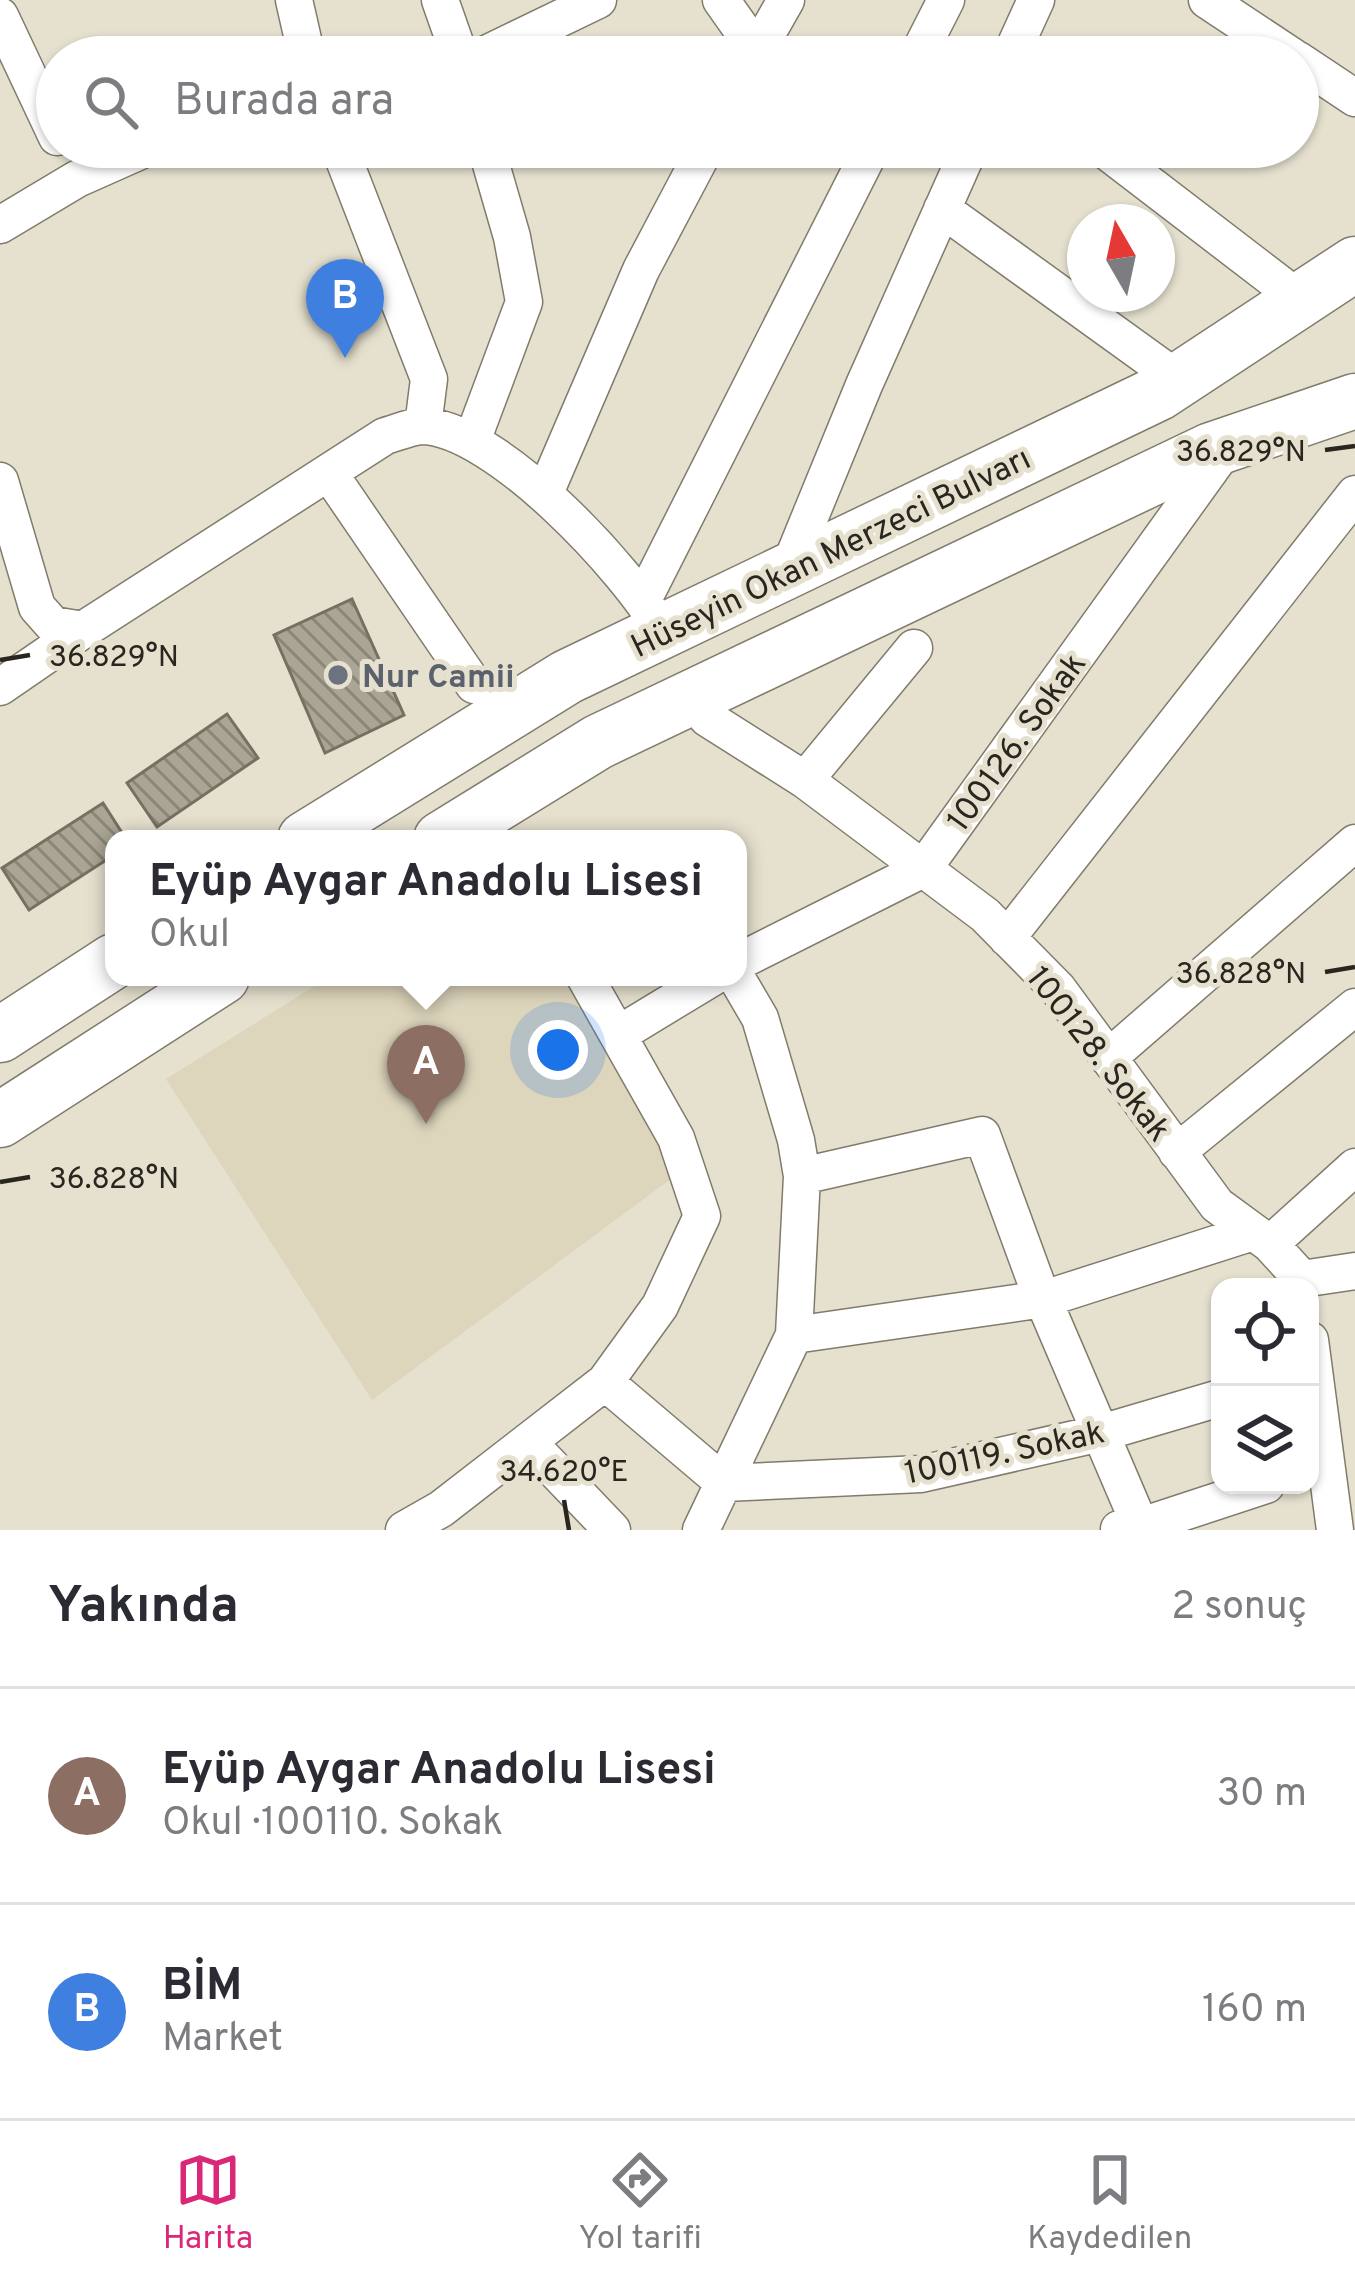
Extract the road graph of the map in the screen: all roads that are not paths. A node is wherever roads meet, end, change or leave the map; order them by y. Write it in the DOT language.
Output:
graph roads {
  1 [pos="294,0"];
  2 [pos="440,0"];
  3 [pos="598,0"];
  4 [pos="721,0"];
  5 [pos="786,0"];
  6 [pos="946,0"];
  7 [pos="1036,0"];
  8 [pos="1207,0"];
  9 [pos="0,16"];
  10 [pos="302,36"];
  11 [pos="453,36"];
  12 [pos="523,36"];
  13 [pos="744,36"];
  14 [pos="765,36"];
  15 [pos="928,36"];
  16 [pos="1020,36"];
  17 [pos="1262,36"];
  18 [pos="1319,74"];
  19 [pos="36,92"];
  20 [pos="1355,98"];
  21 [pos="63,168"];
  22 [pos="347,168"];
  23 [pos="492,168"];
  24 [pos="695,168"];
  25 [pos="862,168"];
  26 [pos="961,168"];
  27 [pos="1128,168"];
  28 [pos="943,209"];
  29 [pos="0,225"];
  30 [pos="1355,264"];
  31 [pos="1302,302"];
  32 [pos="1179,380"];
  33 [pos="1355,401"];
  34 [pos="423,426"];
  35 [pos="1245,439"];
  36 [pos="472,441"];
  37 [pos="1355,442"];
  38 [pos="329,473"];
  39 [pos="0,481"];
  40 [pos="545,494"];
  41 [pos="1355,494"];
  42 [pos="787,573"];
  43 [pos="653,615"];
  44 [pos="83,630"];
  45 [pos="914,648"];
  46 [pos="474,685"];
  47 [pos="0,687"];
  48 [pos="707,718"];
  49 [pos="805,779"];
  50 [pos="319,830"];
  51 [pos="456,830"];
  52 [pos="1355,843"];
  53 [pos="923,869"];
  54 [pos="1007,938"];
  55 [pos="747,957"];
  56 [pos="105,967"];
  57 [pos="208,986"];
  58 [pos="590,986"];
  59 [pos="697,986"];
  60 [pos="741,986"];
  61 [pos="1355,1007"];
  62 [pos="619,1034"];
  63 [pos="0,1035"];
  64 [pos="1108,1058"];
  65 [pos="0,1120"];
  66 [pos="1177,1152"];
  67 [pos="1355,1167"];
  68 [pos="802,1176"];
  69 [pos="1261,1238"];
  70 [pos="1355,1271"];
  71 [pos="1297,1278"];
  72 [pos="1319,1279"];
  73 [pos="1044,1299"];
  74 [pos="794,1335"];
  75 [pos="604,1382"];
  76 [pos="1315,1386"];
  77 [pos="1211,1401"];
  78 [pos="1101,1432"];
  79 [pos="528,1442"];
  80 [pos="1330,1475"];
  81 [pos="724,1484"];
  82 [pos="1239,1494"];
  83 [pos="451,1520"];
  84 [pos="1133,1529"];
  85 [pos="404,1530"];
  86 [pos="612,1530"];
  87 [pos="701,1530"];
  88 [pos="1335,1530"];
  1 -- 10 [label="street"];
  2 -- 11 [label="street"];
  3 -- 12 [label="street"];
  4 -- 13 [label="street"];
  5 -- 14 [label="street"];
  6 -- 15 [label="street"];
  7 -- 16 [label="street"];
  8 -- 17 [label="street"];
  9 -- 19 [label="street"];
  18 -- 20 [label="street"];
  21 -- 29 [label="street"];
  22 -- 34 [label="street"];
  23 -- 36 [label="street"];
  24 -- 40 [label="street"];
  25 -- 43 [label="street"];
  26 -- 28 [label="street"];
  27 -- 31 [label="street"];
  28 -- 32 [label="street"];
  28 -- 42 [label="street"];
  30 -- 31 [label="main road, Hüseyin Okan Merzeci Bulvarı"];
  31 -- 32 [label="main road, Hüseyin Okan Merzeci Bulvarı"];
  32 -- 42 [label="main road, Hüseyin Okan Merzeci Bulvarı"];
  33 -- 35 [label="main road"];
  34 -- 36 [label="street"];
  34 -- 38 [label="street"];
  35 -- 37 [label="main road"];
  35 -- 51 [label="main road"];
  35 -- 53 [label="street, 100126. Sokak"];
  36 -- 40 [label="street"];
  38 -- 44 [label="street"];
  38 -- 46 [label="street"];
  39 -- 44 [label="street"];
  40 -- 43 [label="street"];
  41 -- 54 [label="street"];
  42 -- 43 [label="main road, Hüseyin Okan Merzeci Bulvarı"];
  43 -- 50 [label="main road, Hüseyin Okan Merzeci Bulvarı"];
  44 -- 47 [label="street"];
  45 -- 49 [label="street"];
  48 -- 49 [label="street, 100128. Sokak"];
  49 -- 53 [label="street, 100128. Sokak"];
  52 -- 64 [label="street"];
  53 -- 54 [label="street, 100128. Sokak"];
  53 -- 55 [label="street, 100126. Sokak"];
  54 -- 64 [label="street, 100128. Sokak"];
  56 -- 63 [label="main road"];
  57 -- 65 [label="main road"];
  58 -- 62 [label="street"];
  59 -- 62 [label="street"];
  60 -- 68 [label="street"];
  61 -- 66 [label="street"];
  62 -- 75 [label="street"];
  64 -- 66 [label="street, 100128. Sokak"];
  66 -- 69 [label="street, 100128. Sokak"];
  67 -- 69 [label="street"];
  68 -- 73 [label="street"];
  68 -- 74 [label="street"];
  69 -- 71 [label="street, 100128. Sokak"];
  69 -- 73 [label="street"];
  70 -- 72 [label="street"];
  73 -- 74 [label="street"];
  73 -- 78 [label="street"];
  74 -- 81 [label="street"];
  75 -- 79 [label="street"];
  75 -- 81 [label="street"];
  76 -- 80 [label="street"];
  77 -- 78 [label="street, 100119. Sokak"];
  78 -- 81 [label="street, 100119. Sokak"];
  78 -- 84 [label="street"];
  79 -- 83 [label="street"];
  79 -- 86 [label="street"];
  80 -- 88 [label="street"];
  81 -- 87 [label="street"];
  82 -- 84 [label="street"];
  83 -- 85 [label="street"];
}
